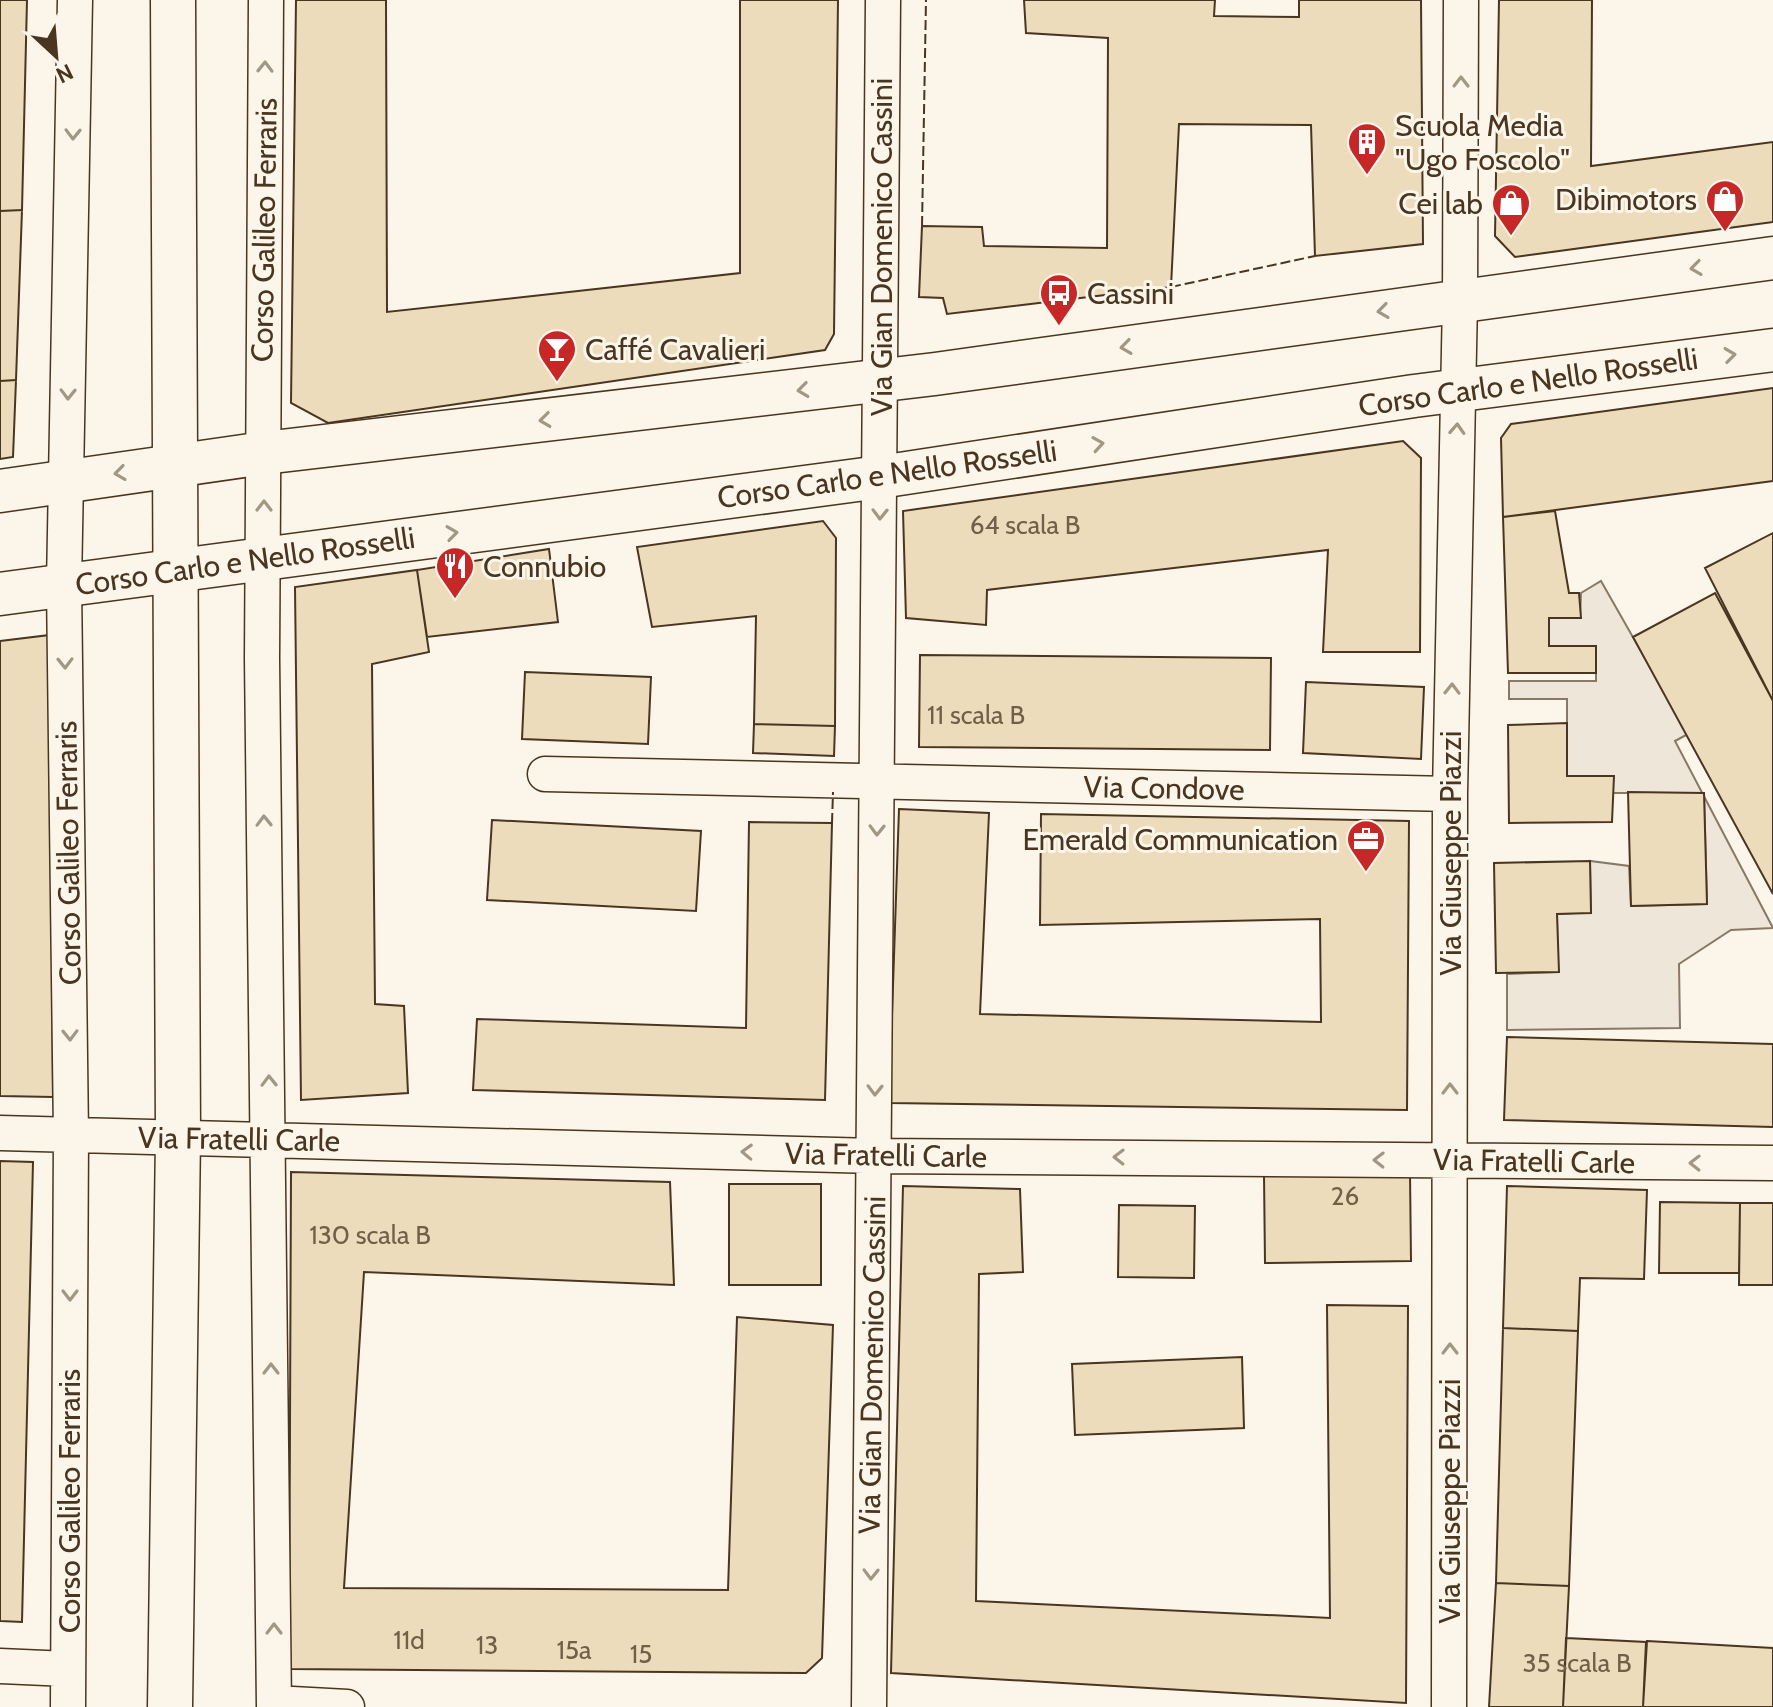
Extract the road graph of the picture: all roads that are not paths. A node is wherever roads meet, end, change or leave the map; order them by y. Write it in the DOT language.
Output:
graph roads {
  1 [pos="75,0"];
  2 [pos="173,0"];
  3 [pos="266,0"];
  4 [pos="883,0"];
  5 [pos="1461,0"];
  6 [pos="1773,258"];
  7 [pos="1460,300"];
  8 [pos="1773,350"];
  9 [pos="881,380"];
  10 [pos="1458,390"];
  11 [pos="264,453"];
  12 [pos="173,465"];
  13 [pos="880,477"];
  14 [pos="67,480"];
  15 [pos="0,491"];
  16 [pos="264,560"];
  17 [pos="175,570"];
  18 [pos="64,585"];
  19 [pos="0,594"];
  20 [pos="545,774"];
  21 [pos="878,782"];
  22 [pos="1450,794"];
  23 [pos="0,1133"];
  24 [pos="71,1135"];
  25 [pos="178,1137"];
  26 [pos="269,1140"];
  27 [pos="874,1156"];
  28 [pos="1449,1160"];
  29 [pos="1773,1163"];
  30 [pos="0,1666"];
  31 [pos="68,1669"];
  32 [pos="274,1705"];
  33 [pos="68,1707"];
  34 [pos="170,1707"];
  35 [pos="347,1707"];
  36 [pos="869,1707"];
  37 [pos="1449,1707"];
  1 -- 14 [label="street, Corso Galileo Ferraris, one-way"];
  2 -- 12 [label="main road"];
  11 -- 3 [label="street, Corso Galileo Ferraris, one-way"];
  4 -- 9 [label="street, Via Gian Domenico Cassini"];
  7 -- 5 [label="street, Via Giuseppe Piazzi, one-way"];
  6 -- 7 [label="street, one-way"];
  7 -- 9 [label="street, one-way"];
  7 -- 10 [label="street, Via Giuseppe Piazzi"];
  10 -- 8 [label="street, Corso Carlo e Nello Rosselli, one-way"];
  9 -- 11 [label="street, one-way"];
  9 -- 13 [label="street, Via Gian Domenico Cassini"];
  13 -- 10 [label="street, Corso Carlo e Nello Rosselli, one-way"];
  22 -- 10 [label="street, Via Giuseppe Piazzi, one-way"];
  11 -- 12 [label="street"];
  16 -- 11 [label="street, Corso Galileo Ferraris, one-way"];
  12 -- 14 [label="street, one-way"];
  12 -- 17 [label="main road"];
  16 -- 13 [label="street, Corso Carlo e Nello Rosselli, one-way"];
  13 -- 21 [label="street, Via Gian Domenico Cassini, one-way"];
  14 -- 15 [label="street"];
  14 -- 18 [label="street, Corso Galileo Ferraris"];
  16 -- 17 [label="street, Corso Carlo e Nello Rosselli"];
  26 -- 16 [label="street, Corso Galileo Ferraris, one-way"];
  17 -- 18 [label="street, Corso Carlo e Nello Rosselli"];
  17 -- 25 [label="main road"];
  18 -- 19 [label="street, Corso Carlo e Nello Rosselli"];
  18 -- 24 [label="street, Corso Galileo Ferraris, one-way"];
  20 -- 21 [label="street"];
  21 -- 22 [label="street, Via Condove"];
  21 -- 27 [label="street, Via Gian Domenico Cassini, one-way"];
  28 -- 22 [label="street, Via Giuseppe Piazzi, one-way"];
  23 -- 24 [label="street, Via Fratelli Carle"];
  24 -- 25 [label="street, Via Fratelli Carle"];
  24 -- 31 [label="street, Corso Galileo Ferraris, one-way"];
  25 -- 26 [label="street, Via Fratelli Carle"];
  25 -- 34 [label="main road"];
  27 -- 26 [label="street, Via Fratelli Carle, one-way"];
  32 -- 26 [label="street, Corso Galileo Ferraris, one-way"];
  28 -- 27 [label="street, Via Fratelli Carle, one-way"];
  27 -- 36 [label="street, Via Gian Domenico Cassini, one-way"];
  29 -- 28 [label="street, Via Fratelli Carle, one-way"];
  37 -- 28 [label="street, Via Giuseppe Piazzi, one-way"];
  30 -- 31 [label="street"];
  31 -- 33 [label="street, Corso Galileo Ferraris"];
  32 -- 35 [label="street"];
}
